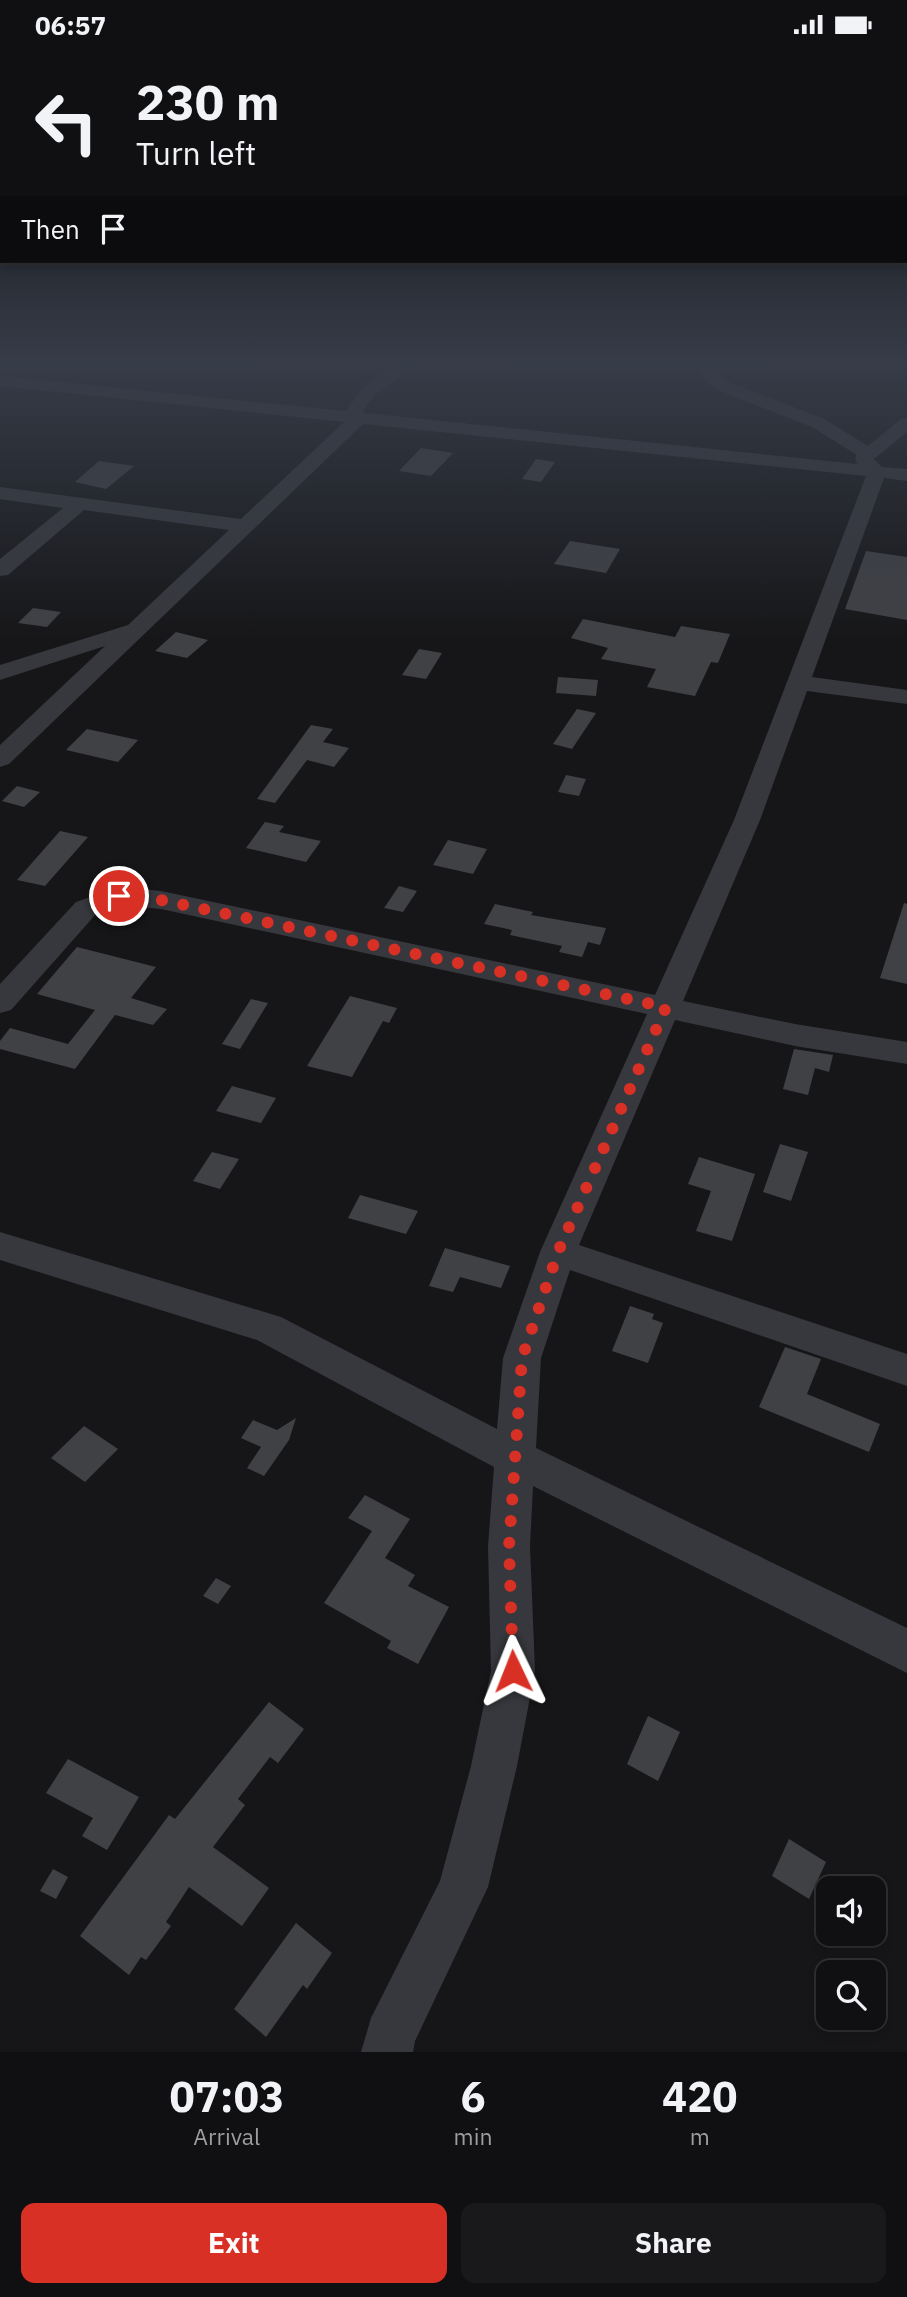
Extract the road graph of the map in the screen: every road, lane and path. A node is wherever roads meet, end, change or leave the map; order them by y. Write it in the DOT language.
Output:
graph roads {
  1 [pos="320,454"];
  2 [pos="750,454"];
  3 [pos="865,454"];
  4 [pos="884,467"];
  5 [pos="0,493"];
  6 [pos="81,503"];
  7 [pos="244,526"];
  8 [pos="0,571"];
  9 [pos="135,630"];
  10 [pos="0,673"];
  11 [pos="800,683"];
  12 [pos="907,697"];
  13 [pos="0,759"];
  14 [pos="0,1003"];
  15 [pos="666,1007"];
  16 [pos="907,1053"];
  17 [pos="0,1246"];
  18 [pos="558,1252"];
  19 [pos="907,1370"];
  20 [pos="514,1457"];
  21 [pos="907,1651"];
  22 [pos="387,2052"];
  1 -- 7 [label="street"];
  2 -- 4 [label="street"];
  3 -- 4 [label="street"];
  4 -- 11 [label="street"];
  5 -- 6 [label="street"];
  6 -- 7 [label="street"];
  6 -- 8 [label="street"];
  7 -- 9 [label="street"];
  9 -- 10 [label="street"];
  9 -- 13 [label="street"];
  11 -- 12 [label="street"];
  11 -- 15 [label="street"];
  14 -- 15 [label="street"];
  15 -- 16 [label="street"];
  15 -- 18 [label="street"];
  17 -- 20 [label="street"];
  18 -- 19 [label="street"];
  18 -- 20 [label="street"];
  20 -- 21 [label="street"];
  20 -- 22 [label="street"];
}
